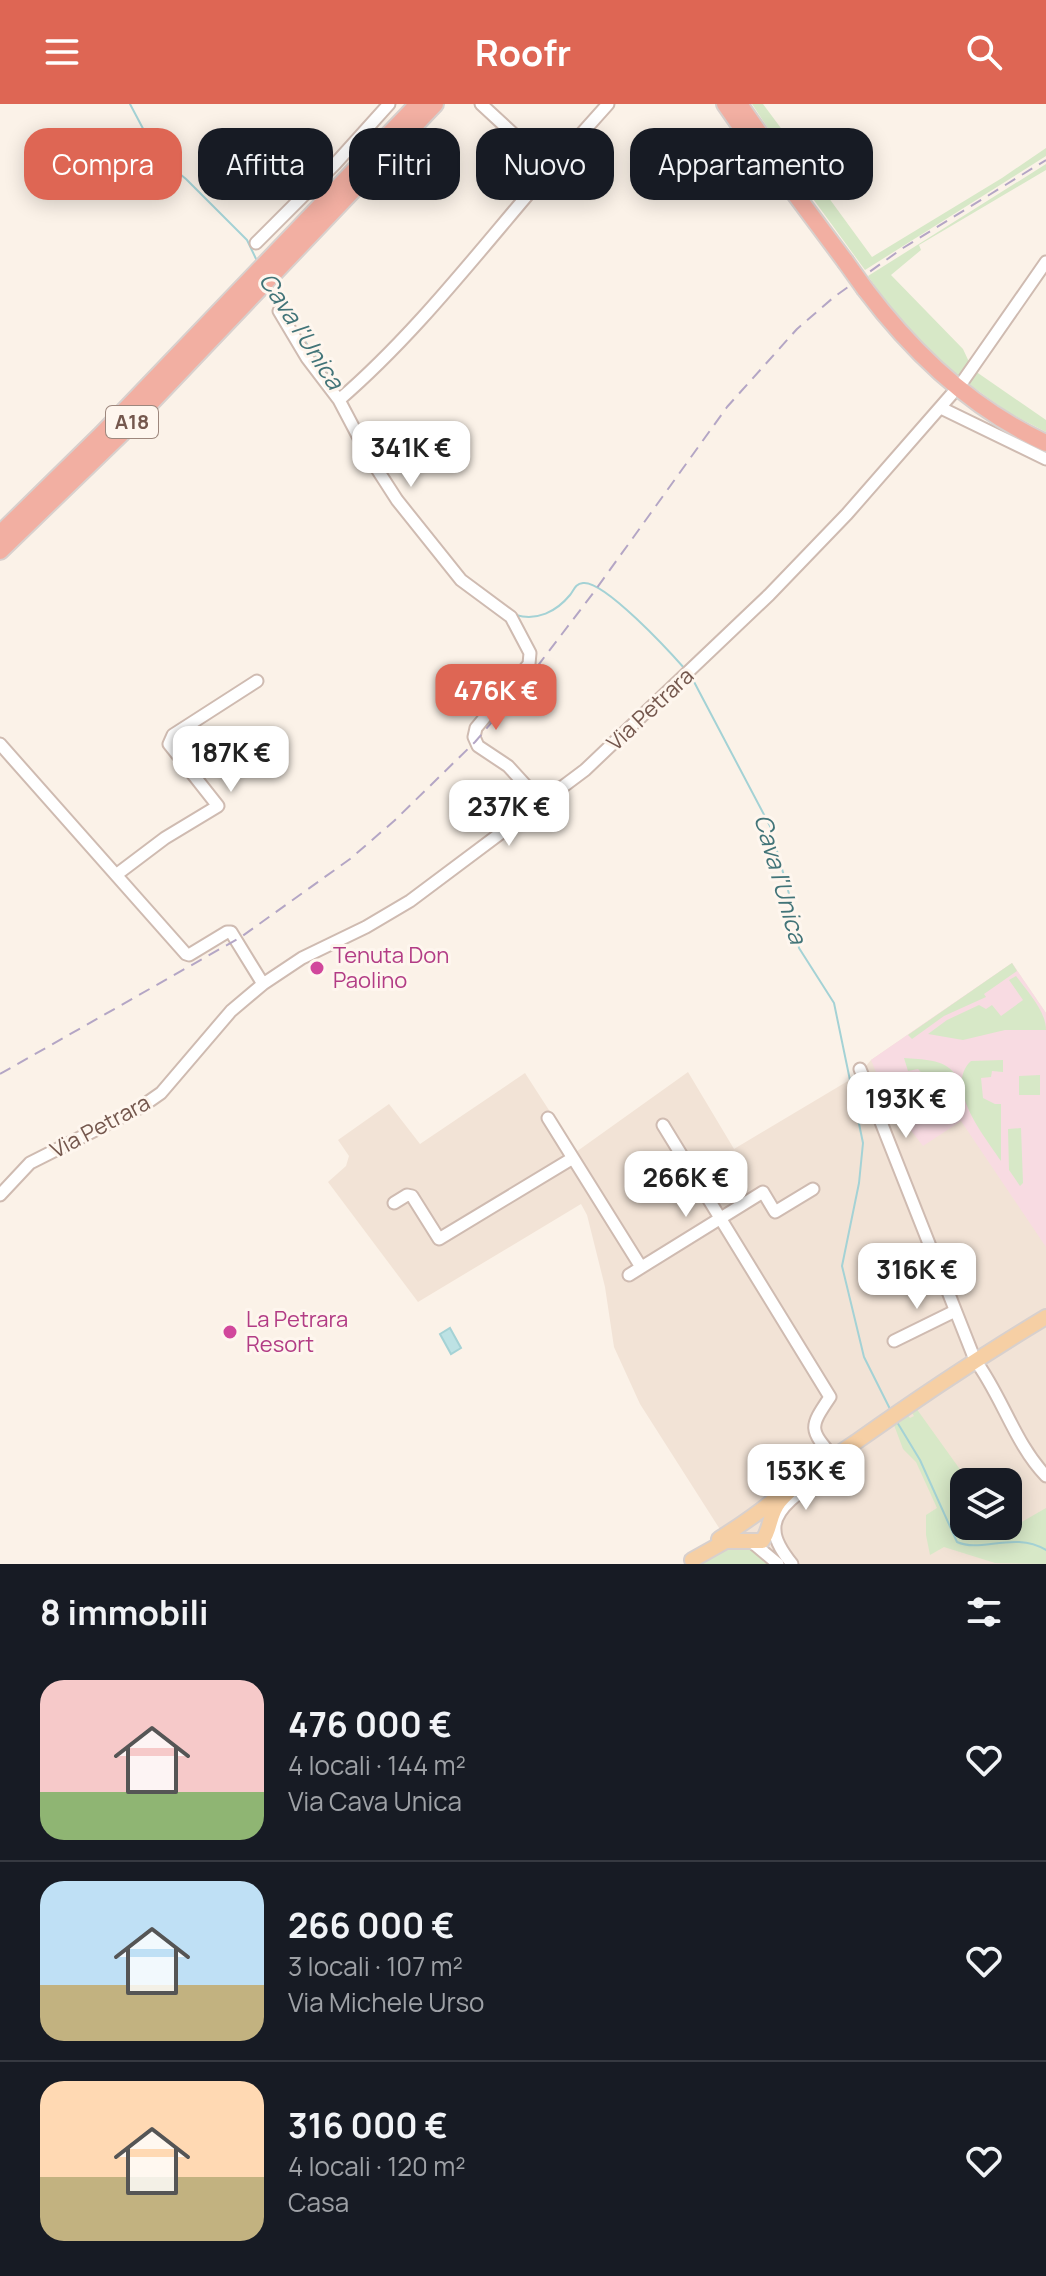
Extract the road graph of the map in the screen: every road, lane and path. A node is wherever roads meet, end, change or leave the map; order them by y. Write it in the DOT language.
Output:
graph roads {
  1 [pos="389,104"];
  2 [pos="435,104"];
  3 [pos="446,104"];
  4 [pos="481,104"];
  5 [pos="608,104"];
  6 [pos="725,104"];
  7 [pos="731,104"];
  8 [pos="742,104"];
  9 [pos="415,106"];
  10 [pos="412,128"];
  11 [pos="422,128"];
  12 [pos="507,128"];
  13 [pos="587,128"];
  14 [pos="742,128"];
  15 [pos="748,128"];
  16 [pos="349,193"];
  17 [pos="524,200"];
  18 [pos="803,202"];
  19 [pos="256,243"];
  20 [pos="1046,262"];
  21 [pos="271,267"];
  22 [pos="1041,279"];
  23 [pos="257,282"];
  24 [pos="279,311"];
  25 [pos="963,381"];
  26 [pos="951,395"];
  27 [pos="339,400"];
  28 [pos="941,408"];
  29 [pos="1046,443"];
  30 [pos="1046,459"];
  31 [pos="0,534"];
  32 [pos="0,551"];
  33 [pos="257,681"];
  34 [pos="0,744"];
  35 [pos="540,801"];
  36 [pos="116,875"];
  37 [pos="263,984"];
  38 [pos="860,1069"];
  39 [pos="548,1118"];
  40 [pos="663,1125"];
  41 [pos="573,1158"];
  42 [pos="813,1189"];
  43 [pos="0,1195"];
  44 [pos="394,1203"];
  45 [pos="721,1218"];
  46 [pos="641,1267"];
  47 [pos="629,1275"];
  48 [pos="955,1311"];
  49 [pos="1046,1317"];
  50 [pos="894,1341"];
  51 [pos="975,1360"];
  52 [pos="834,1458"];
  53 [pos="1046,1476"];
  54 [pos="853,1482"];
  55 [pos="797,1487"];
  56 [pos="750,1518"];
  57 [pos="768,1528"];
  58 [pos="751,1542"];
  59 [pos="689,1562"];
  60 [pos="779,1564"];
  61 [pos="792,1564"];
  1 -- 19 [label="street"];
  2 -- 10 [label="highway"];
  3 -- 11 [label="highway"];
  4 -- 12 [label="street"];
  5 -- 13 [label="street"];
  6 -- 14 [label="highway"];
  7 -- 15 [label="highway"];
  8 -- 18 [label="highway"];
  9 -- 21 [label="highway"];
  16 -- 21 [label="highway"];
  17 -- 27 [label="street"];
  18 -- 29 [label="highway, bridge"];
  20 -- 22 [label="street"];
  21 -- 23 [label="highway"];
  22 -- 25 [label="street"];
  23 -- 31 [label="highway, A18"];
  23 -- 32 [label="highway, A18"];
  24 -- 27 [label="street"];
  26 -- 28 [label="street, Via Petrara"];
  27 -- 35 [label="street"];
  28 -- 30 [label="street"];
  28 -- 35 [label="street, Via Petrara"];
  33 -- 36 [label="street"];
  34 -- 36 [label="street"];
  35 -- 37 [label="street, Via Petrara"];
  36 -- 37 [label="street"];
  37 -- 43 [label="street, Via Petrara"];
  38 -- 48 [label="street"];
  39 -- 41 [label="street"];
  40 -- 45 [label="street"];
  41 -- 44 [label="street"];
  41 -- 46 [label="street"];
  42 -- 45 [label="street"];
  45 -- 46 [label="street"];
  45 -- 52 [label="street"];
  46 -- 47 [label="street"];
  48 -- 50 [label="street"];
  48 -- 51 [label="street"];
  49 -- 51 [label="main road"];
  51 -- 52 [label="main road"];
  51 -- 53 [label="street"];
  52 -- 55 [label="main road"];
  54 -- 61 [label="street"];
  55 -- 56 [label="main road"];
  55 -- 57 [label="main road"];
  56 -- 57 [label="main road"];
  56 -- 58 [label="main road"];
  56 -- 59 [label="main road"];
  57 -- 58 [label="main road"];
  57 -- 60 [label="street"];
  58 -- 59 [label="main road"];
  58 -- 60 [label="street"];
}
